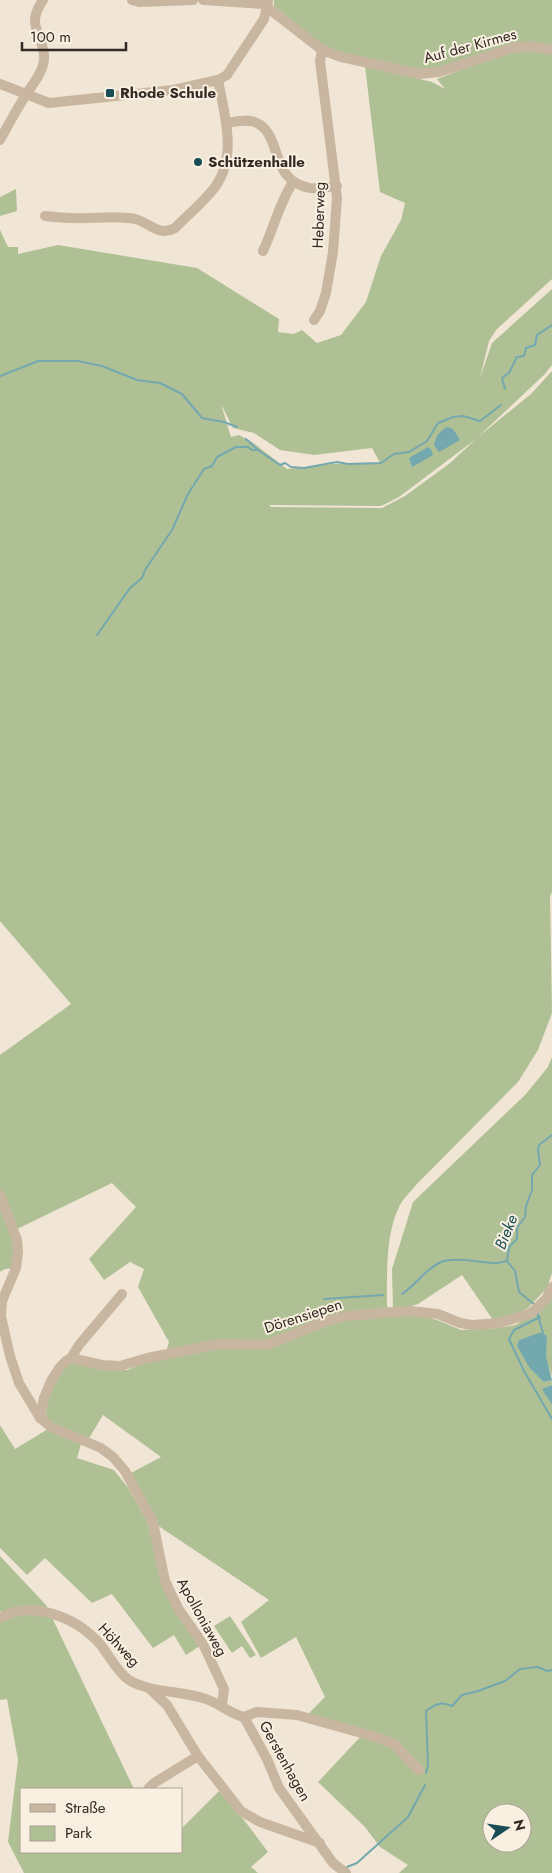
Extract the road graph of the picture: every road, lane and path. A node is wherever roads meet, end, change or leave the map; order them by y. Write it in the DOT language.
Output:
graph roads {
  1 [pos="34,0"];
  2 [pos="43,0"];
  3 [pos="132,0"];
  4 [pos="193,0"];
  5 [pos="204,0"];
  6 [pos="268,4"];
  7 [pos="37,11"];
  8 [pos="322,50"];
  9 [pos="552,50"];
  10 [pos="218,80"];
  11 [pos="0,84"];
  12 [pos="26,95"];
  13 [pos="226,123"];
  14 [pos="0,140"];
  15 [pos="293,182"];
  16 [pos="337,186"];
  17 [pos="45,216"];
  18 [pos="263,251"];
  19 [pos="314,320"];
  20 [pos="0,1195"];
  21 [pos="552,1287"];
  22 [pos="122,1294"];
  23 [pos="71,1358"];
  24 [pos="40,1418"];
  25 [pos="0,1618"];
  26 [pos="150,1689"];
  27 [pos="222,1705"];
  28 [pos="244,1717"];
  29 [pos="198,1756"];
  30 [pos="419,1770"];
  31 [pos="149,1788"];
  32 [pos="320,1843"];
  33 [pos="346,1873"];
  1 -- 7 [label="street"];
  2 -- 7 [label="street"];
  3 -- 4 [label="street"];
  5 -- 6 [label="street, Auf der Kirmes"];
  6 -- 8 [label="street, Auf der Kirmes"];
  6 -- 10 [label="street"];
  7 -- 12 [label="street"];
  8 -- 9 [label="street, Auf der Kirmes"];
  8 -- 16 [label="street, Heberweg"];
  10 -- 12 [label="street"];
  10 -- 13 [label="street"];
  11 -- 12 [label="street"];
  12 -- 14 [label="street"];
  13 -- 15 [label="street"];
  13 -- 17 [label="street"];
  15 -- 16 [label="street"];
  15 -- 18 [label="street"];
  16 -- 19 [label="street, Heberweg"];
  20 -- 24 [label="street"];
  21 -- 23 [label="street, Dörensiepen"];
  22 -- 23 [label="street"];
  23 -- 24 [label="street"];
  24 -- 27 [label="street, Apolloniaweg"];
  25 -- 26 [label="street, Höhweg"];
  26 -- 27 [label="street, Höhweg"];
  26 -- 29 [label="street"];
  27 -- 28 [label="street, Höhweg"];
  28 -- 30 [label="street, Gerstenhagen"];
  28 -- 32 [label="street, Gerstenhagen"];
  29 -- 31 [label="street"];
  29 -- 32 [label="street"];
  32 -- 33 [label="street, Gerstenhagen"];
}
